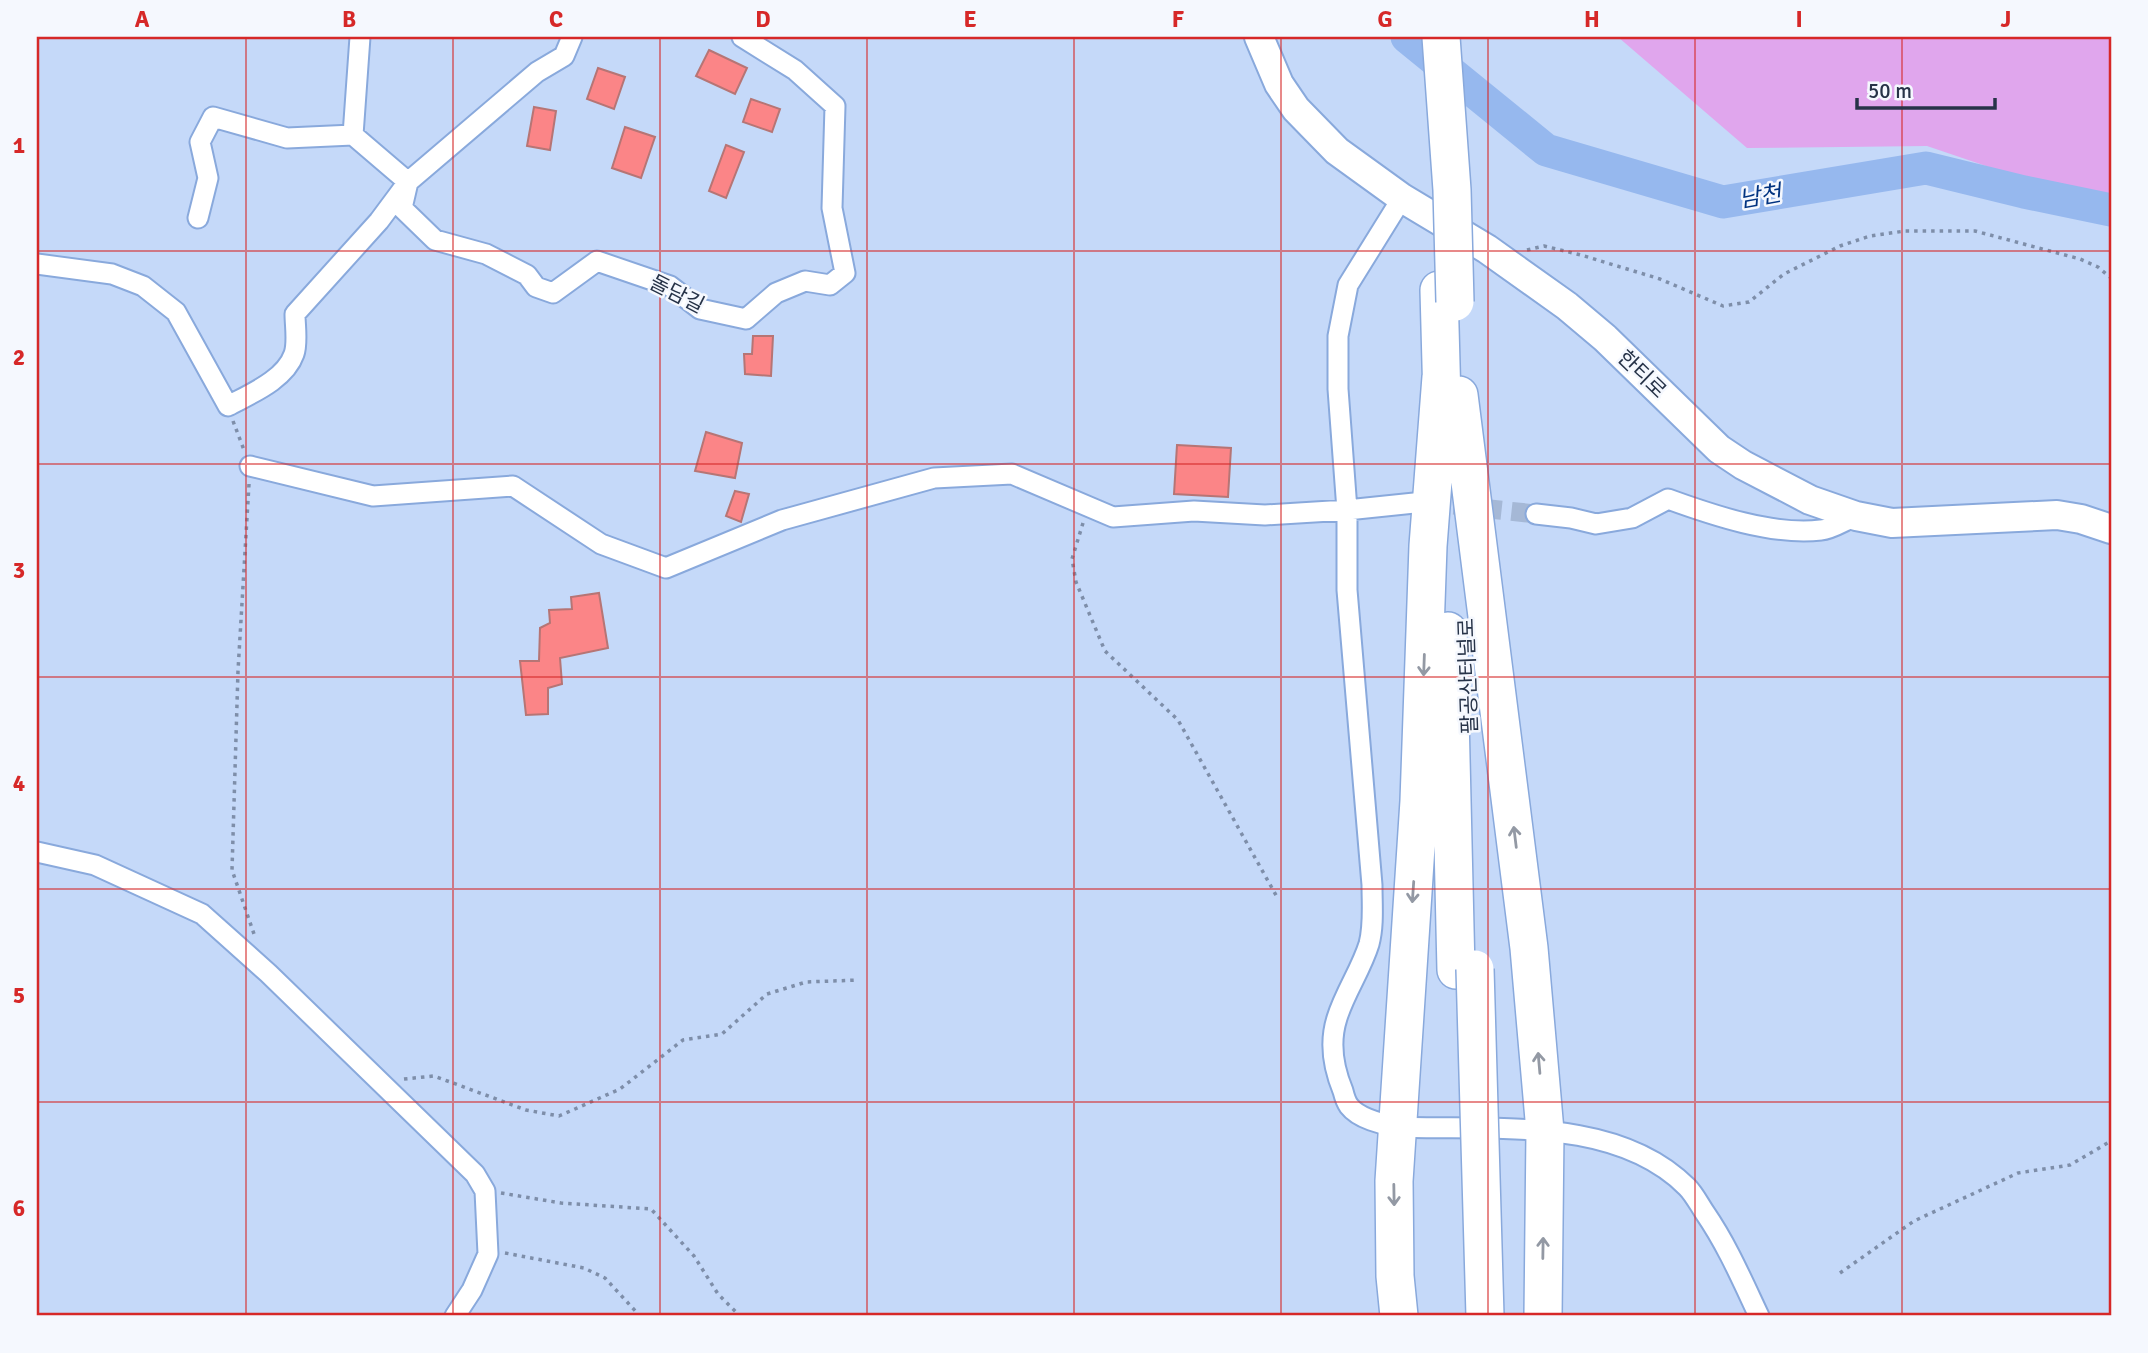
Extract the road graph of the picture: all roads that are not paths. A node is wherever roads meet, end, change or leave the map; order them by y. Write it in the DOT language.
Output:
graph roads {
  1 [pos="360,37"];
  2 [pos="572,37"];
  3 [pos="742,37"];
  4 [pos="1259,37"];
  5 [pos="1425,37"];
  6 [pos="1441,37"];
  7 [pos="353,135"];
  8 [pos="408,182"];
  9 [pos="1402,198"];
  10 [pos="198,218"];
  11 [pos="37,264"];
  12 [pos="1447,296"];
  13 [pos="1450,386"];
  14 [pos="250,466"];
  15 [pos="1424,502"];
  16 [pos="1346,510"];
  17 [pos="1536,514"];
  18 [pos="1856,516"];
  19 [pos="2111,529"];
  20 [pos="37,852"];
  21 [pos="1465,970"];
  22 [pos="1397,1127"];
  23 [pos="1545,1131"];
  24 [pos="455,1316"];
  25 [pos="1399,1316"];
  26 [pos="1466,1316"];
  27 [pos="1485,1316"];
  28 [pos="1543,1316"];
  29 [pos="1759,1316"];
  1 -- 7 [label="street"];
  2 -- 8 [label="street"];
  3 -- 8 [label="street, 돌담길"];
  4 -- 9 [label="street, 한티로"];
  5 -- 12 [label="highway, 팔공산터널로"];
  6 -- 12 [label="highway, 팔공산터널로, bridge"];
  7 -- 8 [label="street"];
  7 -- 10 [label="street"];
  8 -- 11 [label="street"];
  9 -- 16 [label="street"];
  9 -- 18 [label="street, 한티로"];
  12 -- 13 [label="highway, 팔공산터널로"];
  13 -- 21 [label="highway, 팔공산터널로"];
  13 -- 22 [label="highway, one-way"];
  23 -- 13 [label="highway, one-way"];
  14 -- 16 [label="street"];
  15 -- 16 [label="street"];
  16 -- 22 [label="street"];
  17 -- 18 [label="street"];
  18 -- 19 [label="street, 한티로"];
  20 -- 24 [label="street"];
  21 -- 26 [label="highway, 팔공산터널로"];
  21 -- 27 [label="highway, 팔공산터널로, bridge"];
  22 -- 23 [label="street"];
  22 -- 25 [label="highway, one-way"];
  28 -- 23 [label="highway, one-way"];
  23 -- 29 [label="street"];
}
